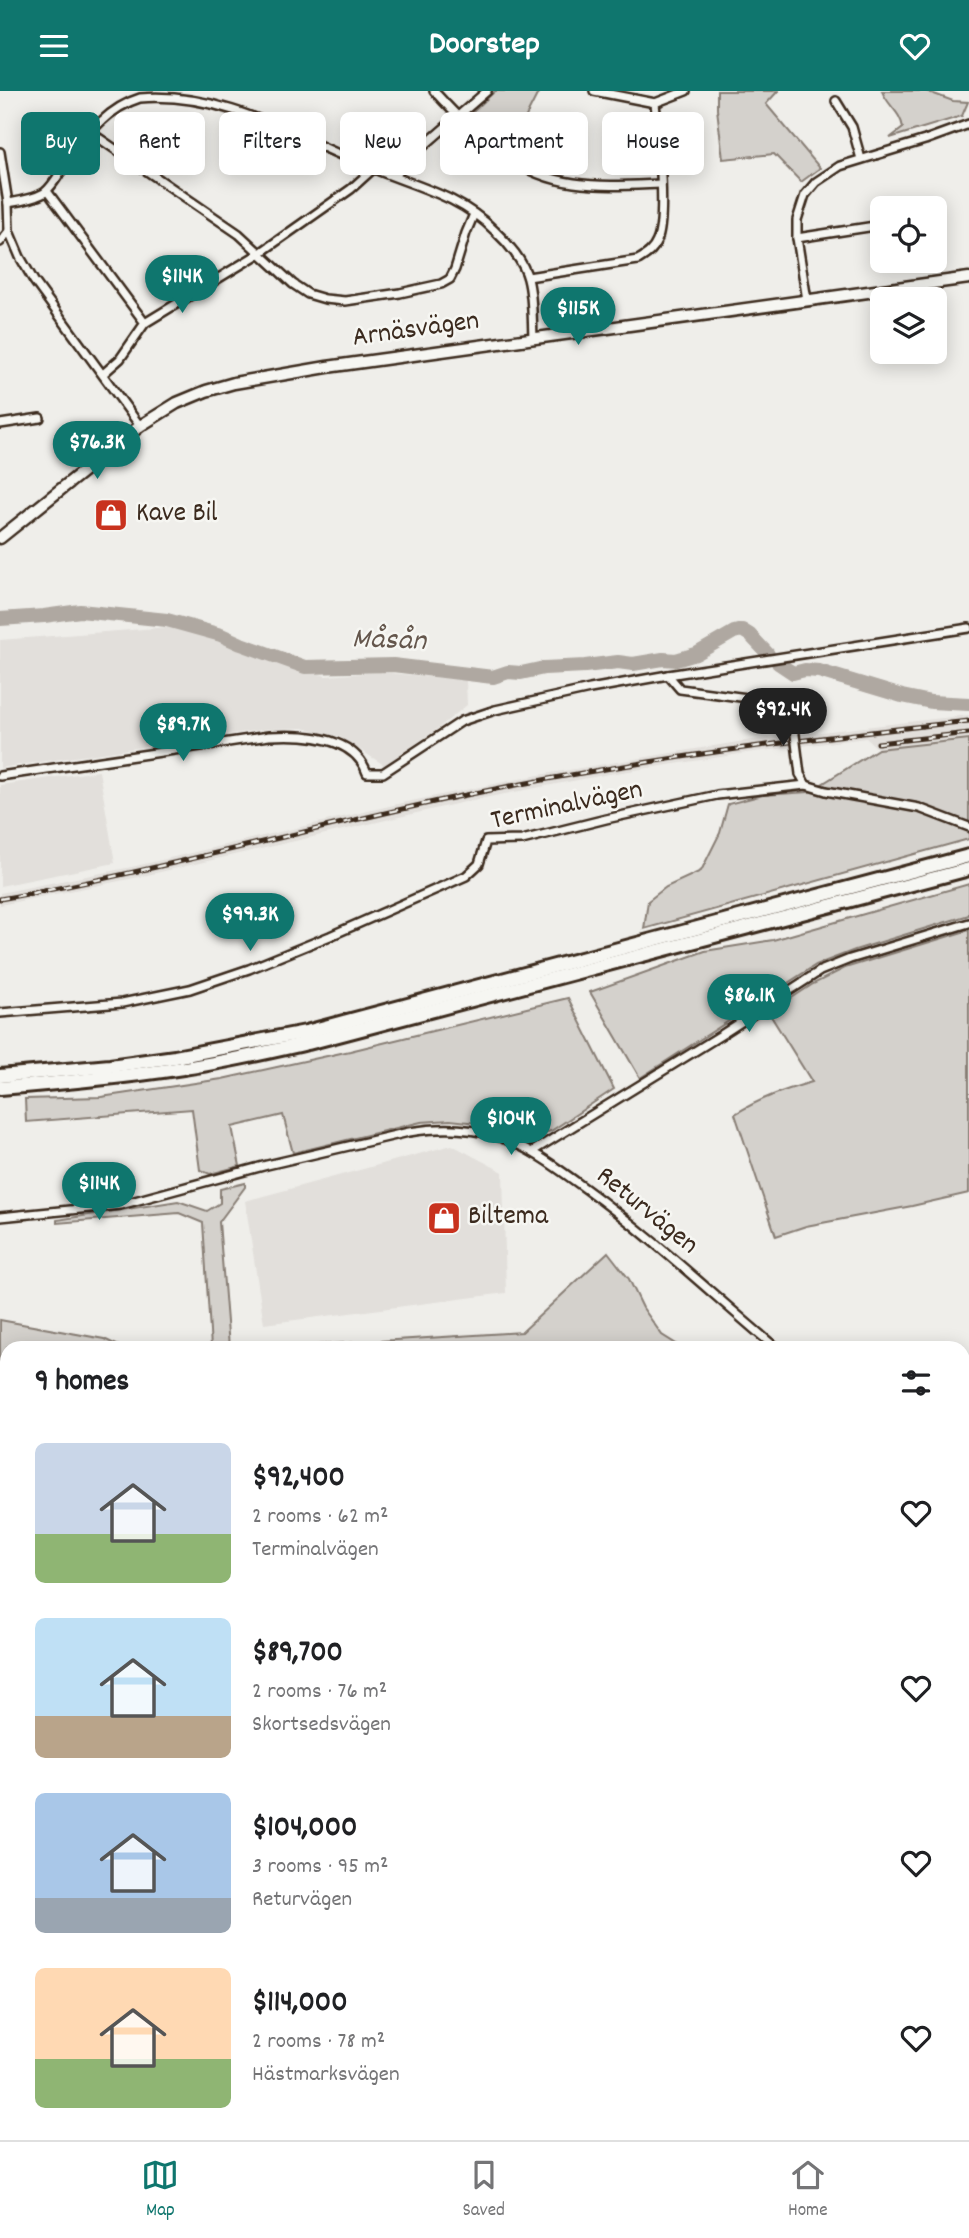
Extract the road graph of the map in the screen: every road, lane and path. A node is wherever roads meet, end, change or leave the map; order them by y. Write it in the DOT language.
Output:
graph roads {
  1 [pos="434,91"];
  2 [pos="487,91"];
  3 [pos="594,91"];
  4 [pos="686,91"];
  5 [pos="152,93"];
  6 [pos="836,101"];
  7 [pos="654,103"];
  8 [pos="453,112"];
  9 [pos="462,112"];
  10 [pos="100,121"];
  11 [pos="969,124"];
  12 [pos="440,131"];
  13 [pos="100,139"];
  14 [pos="0,152"];
  15 [pos="340,152"];
  16 [pos="861,159"];
  17 [pos="59,175"];
  18 [pos="366,175"];
  19 [pos="392,175"];
  20 [pos="543,175"];
  21 [pos="395,176"];
  22 [pos="660,184"];
  23 [pos="47,191"];
  24 [pos="8,203"];
  25 [pos="474,214"];
  26 [pos="870,227"];
  27 [pos="9,231"];
  28 [pos="797,238"];
  29 [pos="0,242"];
  30 [pos="260,253"];
  31 [pos="528,277"];
  32 [pos="969,278"];
  33 [pos="807,300"];
  34 [pos="145,323"];
  35 [pos="533,337"];
  36 [pos="103,374"];
  37 [pos="40,418"];
  38 [pos="0,424"];
  39 [pos="140,426"];
  40 [pos="0,538"];
  41 [pos="969,628"];
  42 [pos="668,675"];
  43 [pos="0,776"];
  44 [pos="806,785"];
  45 [pos="969,827"];
  46 [pos="969,856"];
  47 [pos="969,869"];
  48 [pos="969,923"];
  49 [pos="0,1013"];
  50 [pos="0,1076"];
  51 [pos="0,1088"];
  52 [pos="533,1151"];
  53 [pos="0,1217"];
  54 [pos="768,1341"];
  1 -- 8 [label="street"];
  2 -- 9 [label="street"];
  3 -- 7 [label="street"];
  4 -- 7 [label="street"];
  5 -- 10 [label="street"];
  5 -- 15 [label="street"];
  6 -- 16 [label="street"];
  7 -- 22 [label="street"];
  11 -- 16 [label="street"];
  12 -- 21 [label="street"];
  13 -- 30 [label="street"];
  14 -- 24 [label="street"];
  16 -- 28 [label="street"];
  17 -- 23 [label="street"];
  18 -- 30 [label="street"];
  19 -- 21 [label="street"];
  20 -- 22 [label="street"];
  21 -- 25 [label="street"];
  22 -- 31 [label="street"];
  23 -- 24 [label="street"];
  23 -- 34 [label="street"];
  24 -- 27 [label="street"];
  25 -- 30 [label="street"];
  25 -- 31 [label="street"];
  26 -- 28 [label="street"];
  27 -- 29 [label="street"];
  27 -- 36 [label="street"];
  28 -- 33 [label="street"];
  30 -- 34 [label="street"];
  31 -- 35 [label="street"];
  32 -- 33 [label="street, Arnäsvägen"];
  33 -- 35 [label="street, Arnäsvägen"];
  34 -- 36 [label="street"];
  35 -- 39 [label="street, Arnäsvägen"];
  36 -- 39 [label="street"];
  37 -- 38 [label="street"];
  39 -- 40 [label="street, Arnäsvägen"];
  41 -- 42 [label="street"];
  42 -- 43 [label="street"];
  42 -- 44 [label="street, bridge"];
  44 -- 45 [label="street"];
  44 -- 49 [label="street, Terminalvägen"];
  46 -- 50 [label="highway"];
  47 -- 51 [label="highway"];
  48 -- 52 [label="street"];
  52 -- 53 [label="street, Returvägen"];
  52 -- 54 [label="street, Returvägen"];
}
